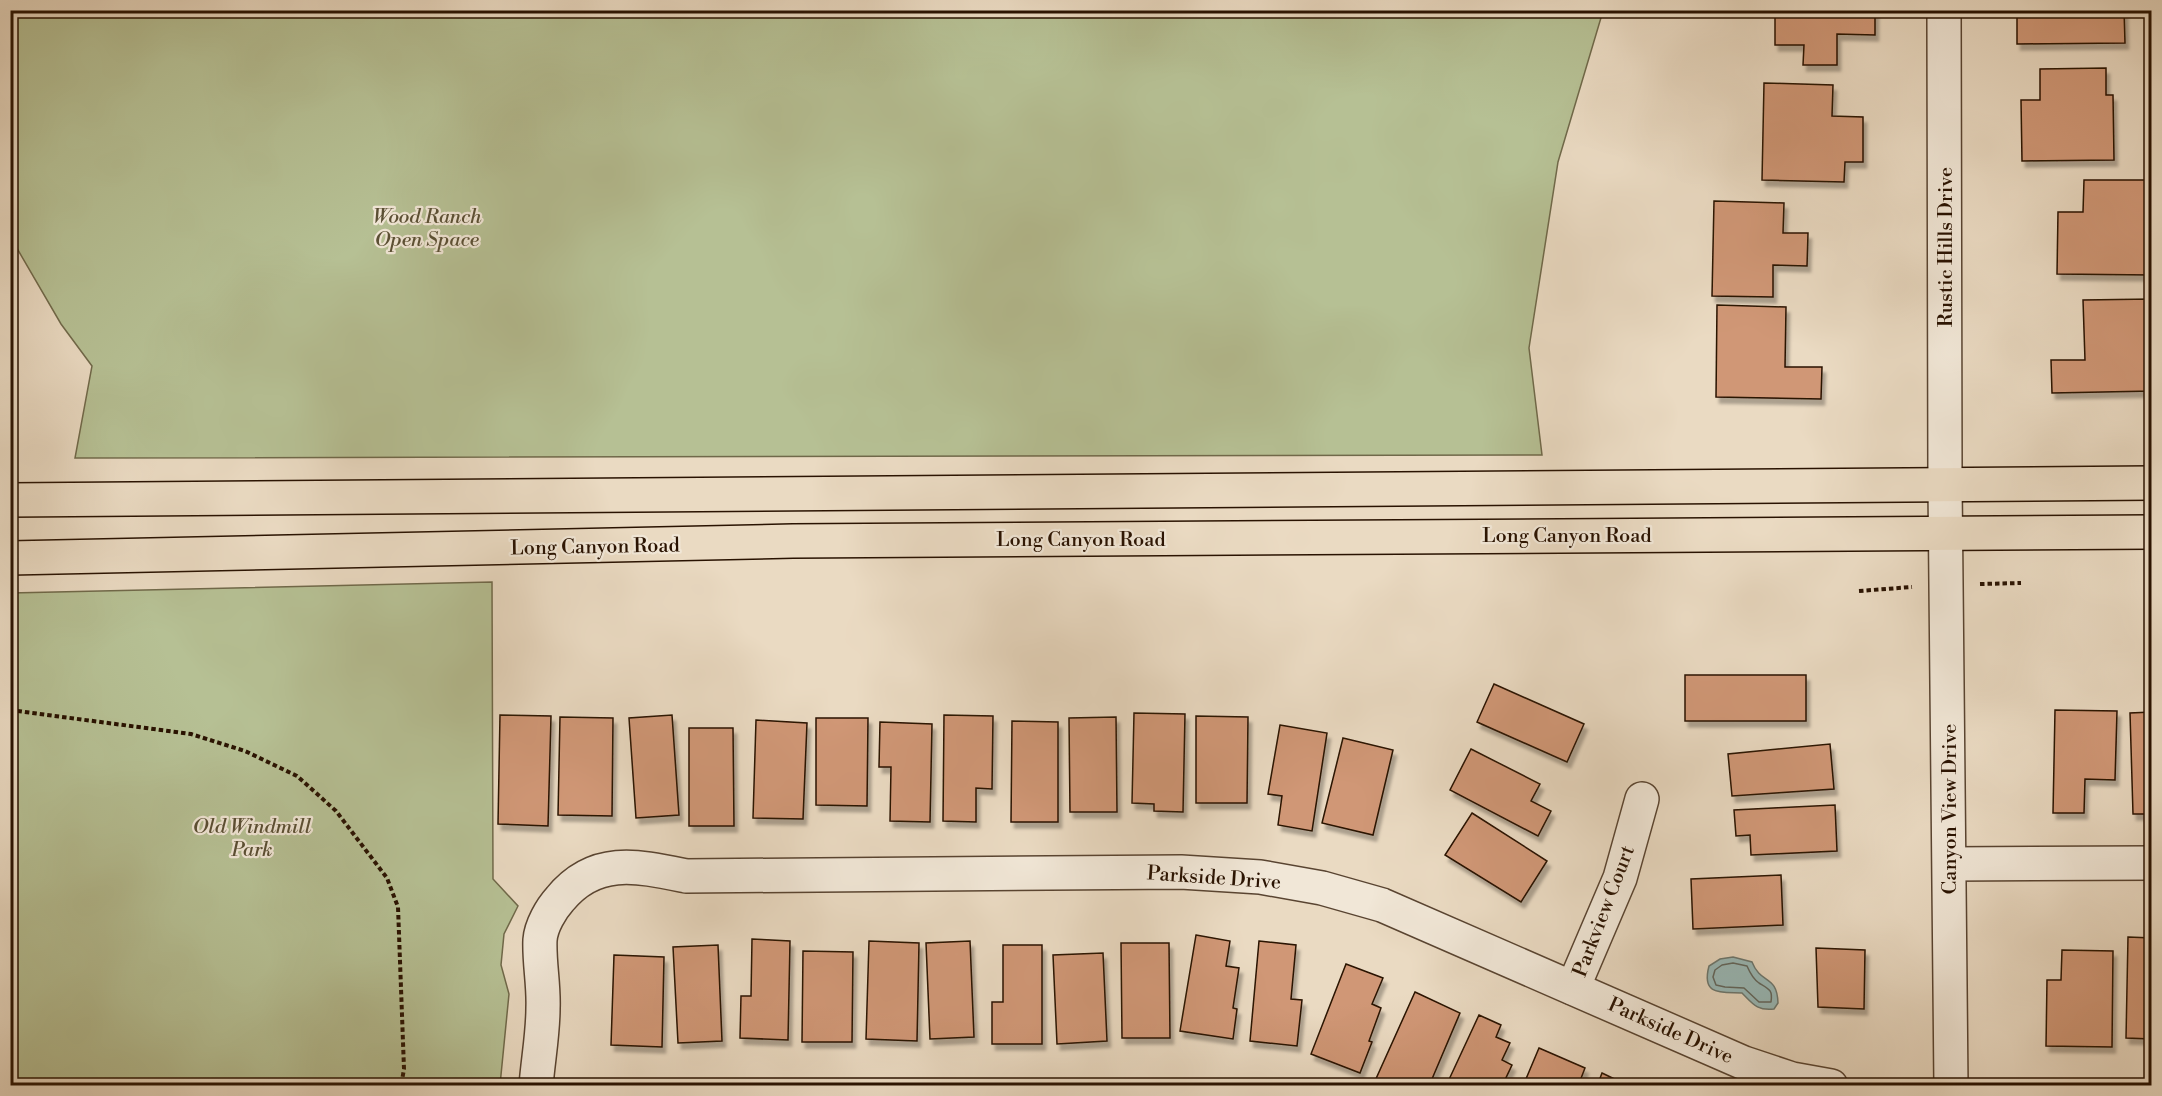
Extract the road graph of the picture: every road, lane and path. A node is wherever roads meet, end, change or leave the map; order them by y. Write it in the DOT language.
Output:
graph roads {
  1 [pos="1944,10"];
  2 [pos="2151,483"];
  3 [pos="1945,484"];
  4 [pos="10,500"];
  5 [pos="1946,532"];
  6 [pos="2151,532"];
  7 [pos="10,558"];
  8 [pos="10,710"];
  9 [pos="1642,799"];
  10 [pos="2151,863"];
  11 [pos="1950,864"];
  12 [pos="1573,988"];
  13 [pos="401,1086"];
  14 [pos="536,1086"];
  15 [pos="1831,1086"];
  16 [pos="1951,1086"];
  1 -- 3 [label="street, Rustic Hills Drive"];
  2 -- 3 [label="main road"];
  3 -- 4 [label="main road"];
  3 -- 5 [label="street, Rustic Hills Drive"];
  5 -- 6 [label="main road, Long Canyon Road"];
  5 -- 7 [label="main road, Long Canyon Road"];
  5 -- 11 [label="street, Canyon View Drive"];
  8 -- 13 [label="path"];
  9 -- 12 [label="street, Parkview Court"];
  10 -- 11 [label="street"];
  11 -- 16 [label="street, Canyon View Drive"];
  12 -- 14 [label="street, Parkside Drive"];
  12 -- 15 [label="street, Parkside Drive"];
}
